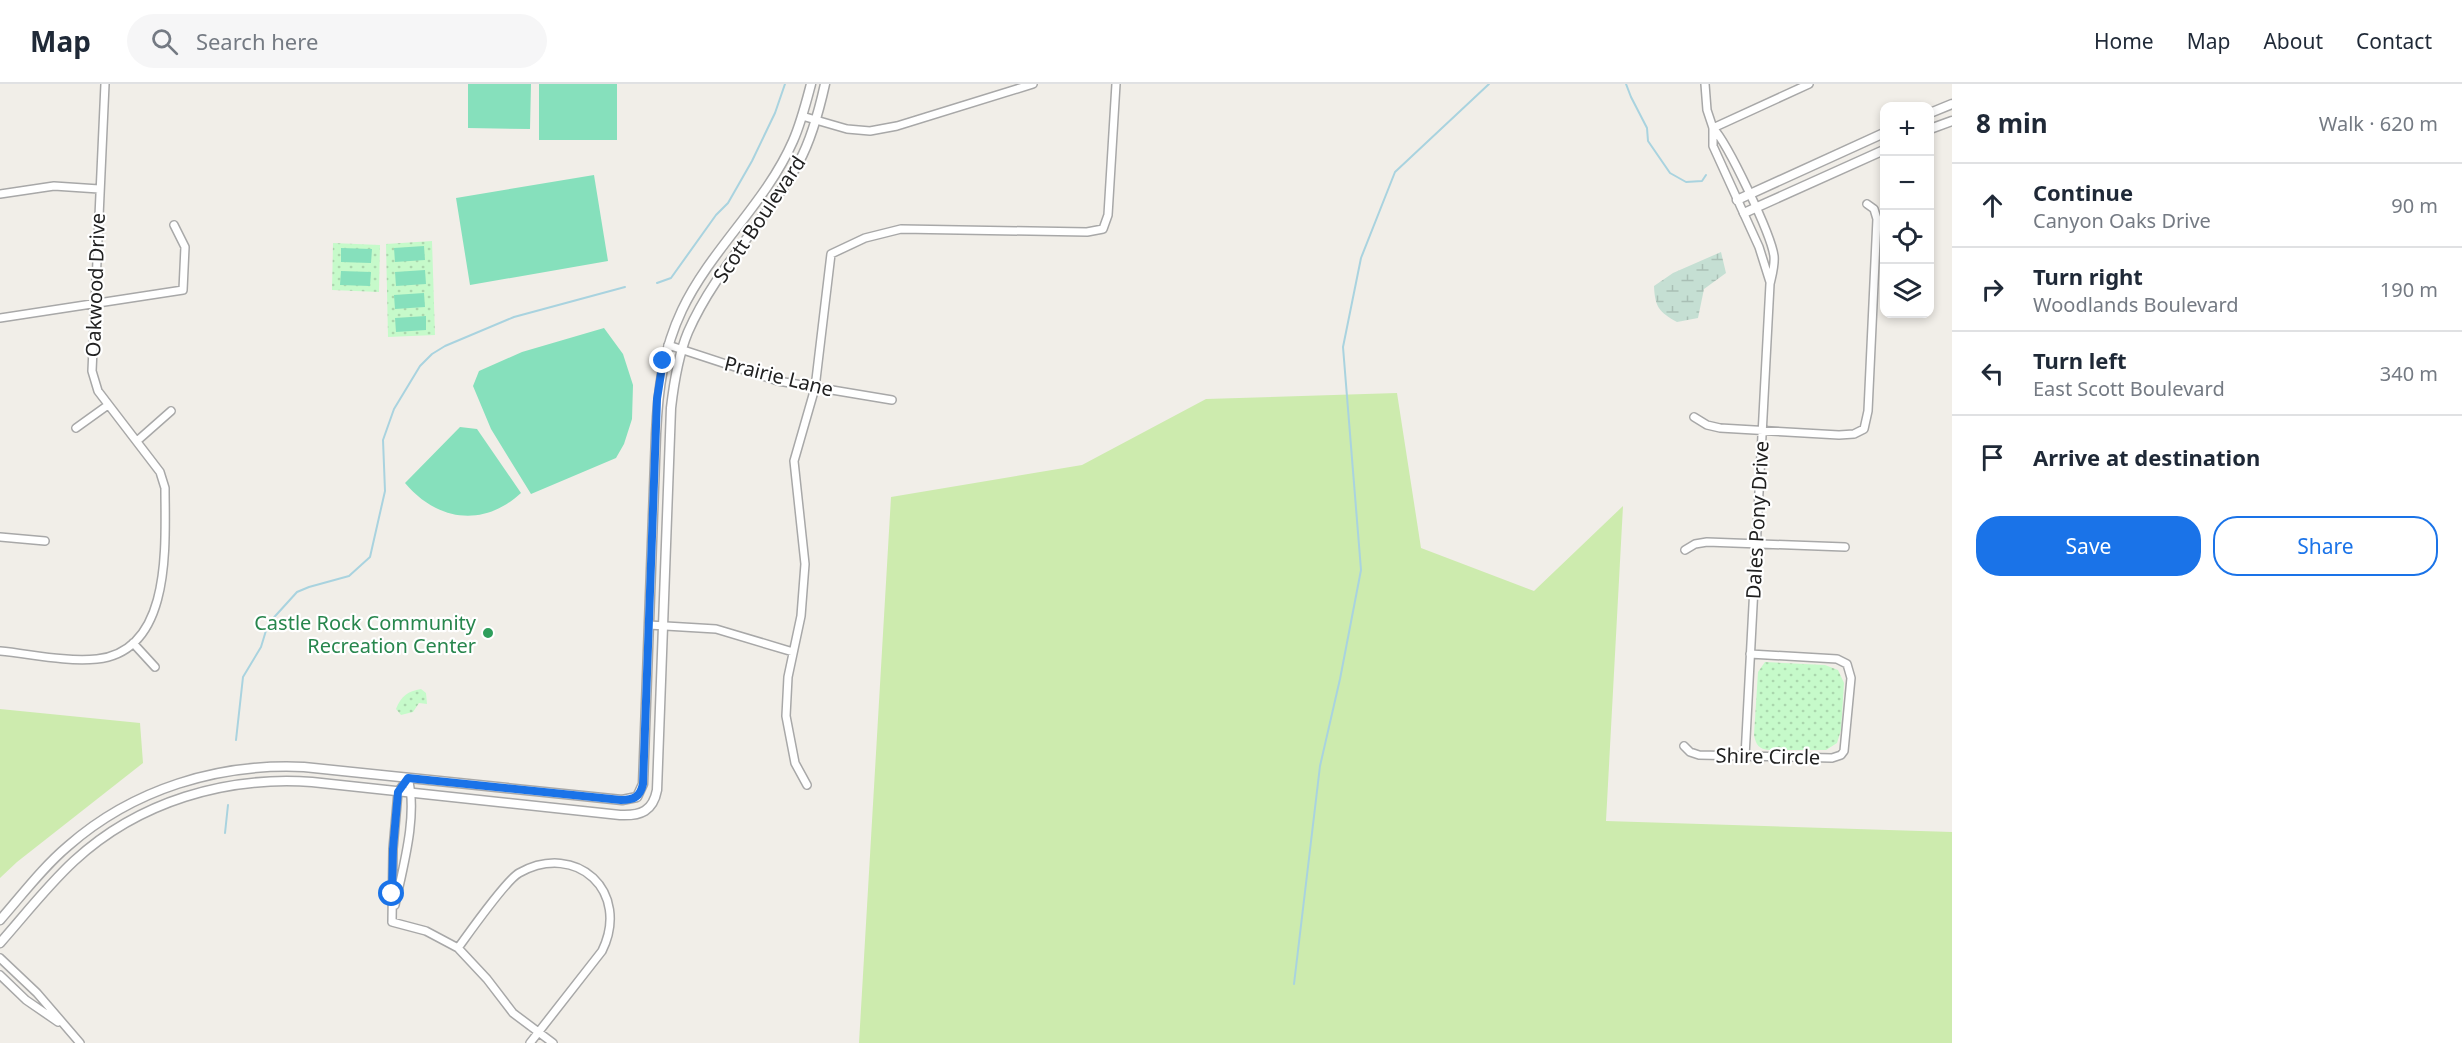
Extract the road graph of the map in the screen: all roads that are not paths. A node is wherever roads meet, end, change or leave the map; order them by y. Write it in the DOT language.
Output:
graph roads {
  1 [pos="105,84"];
  2 [pos="810,84"];
  3 [pos="825,84"];
  4 [pos="1033,84"];
  5 [pos="1116,84"];
  6 [pos="1705,84"];
  7 [pos="1809,84"];
  8 [pos="1952,104"];
  9 [pos="1934,111"];
  10 [pos="802,116"];
  11 [pos="816,120"];
  12 [pos="1952,121"];
  13 [pos="1934,127"];
  14 [pos="1713,128"];
  15 [pos="1880,134"];
  16 [pos="1880,152"];
  17 [pos="99,189"];
  18 [pos="0,194"];
  19 [pos="1749,194"];
  20 [pos="1737,200"];
  21 [pos="1867,204"];
  22 [pos="1756,208"];
  23 [pos="1744,213"];
  24 [pos="174,225"];
  25 [pos="1770,284"];
  26 [pos="94,303"];
  27 [pos="0,318"];
  28 [pos="668,345"];
  29 [pos="682,349"];
  30 [pos="815,388"];
  31 [pos="892,400"];
  32 [pos="108,405"];
  33 [pos="171,411"];
  34 [pos="1694,417"];
  35 [pos="76,428"];
  36 [pos="1761,431"];
  37 [pos="137,441"];
  38 [pos="0,537"];
  39 [pos="45,541"];
  40 [pos="1755,543"];
  41 [pos="1845,547"];
  42 [pos="1685,550"];
  43 [pos="649,625"];
  44 [pos="665,626"];
  45 [pos="133,643"];
  46 [pos="0,651"];
  47 [pos="792,652"];
  48 [pos="1750,654"];
  49 [pos="155,667"];
  50 [pos="1684,746"];
  51 [pos="1745,757"];
  52 [pos="408,778"];
  53 [pos="807,785"];
  54 [pos="398,792"];
  55 [pos="412,793"];
  56 [pos="0,920"];
  57 [pos="392,922"];
  58 [pos="0,943"];
  59 [pos="458,948"];
  60 [pos="0,958"];
  61 [pos="0,975"];
  62 [pos="63,1025"];
  63 [pos="538,1033"];
  64 [pos="80,1043"];
  65 [pos="530,1043"];
  66 [pos="553,1043"];
  1 -- 17 [label="street, Oakwood Drive"];
  2 -- 10 [label="street, Scott Boulevard"];
  3 -- 11 [label="street, Scott Boulevard"];
  4 -- 11 [label="street"];
  5 -- 30 [label="street"];
  6 -- 14 [label="street, Dales Pony Drive"];
  7 -- 14 [label="street"];
  8 -- 9 [label="street"];
  10 -- 11 [label="street"];
  10 -- 28 [label="street, Scott Boulevard"];
  11 -- 29 [label="street, Scott Boulevard"];
  12 -- 13 [label="street"];
  14 -- 19 [label="street, Dales Pony Drive"];
  14 -- 20 [label="street, Dales Pony Drive"];
  15 -- 19 [label="street"];
  16 -- 22 [label="street"];
  17 -- 18 [label="street"];
  17 -- 26 [label="street, Oakwood Drive"];
  19 -- 20 [label="street"];
  19 -- 22 [label="street, Dales Pony Drive"];
  20 -- 23 [label="street, Dales Pony Drive"];
  21 -- 36 [label="street"];
  22 -- 23 [label="street"];
  22 -- 25 [label="street, Dales Pony Drive"];
  23 -- 25 [label="street, Dales Pony Drive"];
  24 -- 26 [label="street"];
  25 -- 36 [label="street, Dales Pony Drive"];
  26 -- 27 [label="street"];
  26 -- 32 [label="street, Oakwood Drive"];
  28 -- 29 [label="street, Prairie Lane"];
  28 -- 43 [label="street, Scott Boulevard"];
  29 -- 30 [label="street, Prairie Lane"];
  29 -- 44 [label="street, Scott Boulevard"];
  30 -- 31 [label="street, Prairie Lane"];
  30 -- 47 [label="street"];
  32 -- 35 [label="street"];
  32 -- 37 [label="street, Oakwood Drive"];
  33 -- 37 [label="street"];
  34 -- 36 [label="street"];
  36 -- 40 [label="street, Dales Pony Drive"];
  37 -- 45 [label="street, Oakwood Drive"];
  38 -- 39 [label="street"];
  40 -- 41 [label="street"];
  40 -- 42 [label="street"];
  40 -- 48 [label="street, Dales Pony Drive"];
  43 -- 44 [label="street"];
  43 -- 52 [label="street, Scott Boulevard"];
  44 -- 47 [label="street"];
  44 -- 55 [label="street, Scott Boulevard"];
  45 -- 46 [label="street, Oakwood Drive"];
  45 -- 49 [label="street"];
  47 -- 53 [label="street"];
  48 -- 51 [label="street, Dales Pony Drive"];
  48 -- 51 [label="street, Shire Circle"];
  50 -- 51 [label="street, Shire Circle"];
  52 -- 54 [label="street"];
  52 -- 55 [label="street"];
  52 -- 56 [label="street"];
  54 -- 55 [label="street"];
  54 -- 57 [label="street"];
  54 -- 58 [label="street"];
  55 -- 57 [label="street"];
  57 -- 59 [label="street"];
  59 -- 63 [label="street"];
  59 -- 63 [label="street"];
  60 -- 62 [label="street"];
  61 -- 62 [label="street"];
  62 -- 64 [label="street"];
  63 -- 65 [label="street"];
  63 -- 66 [label="street"];
}
